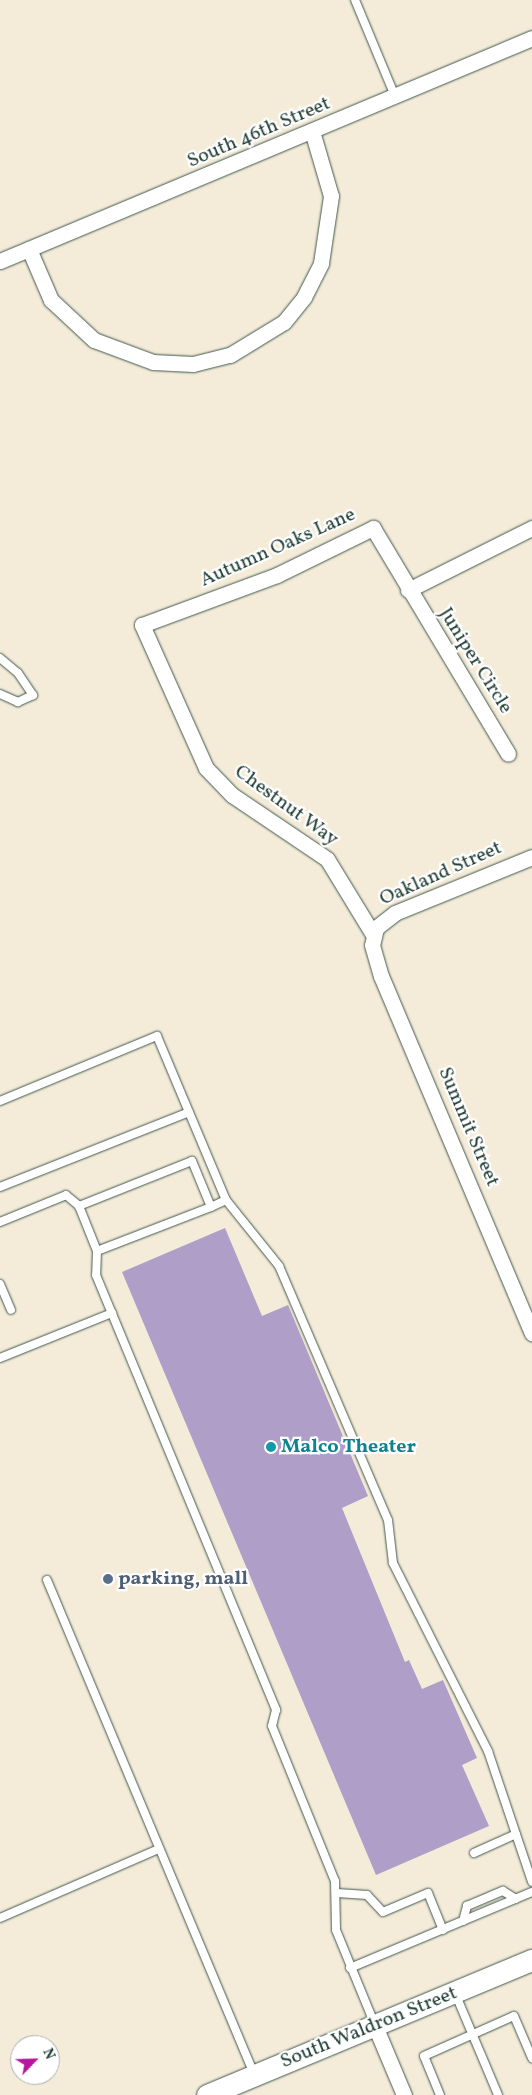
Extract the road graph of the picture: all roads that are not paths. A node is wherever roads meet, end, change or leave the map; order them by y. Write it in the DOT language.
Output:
graph roads {
  1 [pos="355,0"];
  2 [pos="532,38"];
  3 [pos="395,96"];
  4 [pos="312,131"];
  5 [pos="29,249"];
  6 [pos="0,261"];
  7 [pos="532,528"];
  8 [pos="408,590"];
  9 [pos="142,625"];
  10 [pos="0,658"];
  11 [pos="0,694"];
  12 [pos="508,754"];
  13 [pos="532,857"];
  14 [pos="374,936"];
  15 [pos="0,1101"];
  16 [pos="189,1112"];
  17 [pos="0,1187"];
  18 [pos="226,1200"];
  19 [pos="80,1206"];
  20 [pos="211,1206"];
  21 [pos="0,1222"];
  22 [pos="97,1251"];
  23 [pos="0,1284"];
  24 [pos="11,1310"];
  25 [pos="112,1313"];
  26 [pos="532,1333"];
  27 [pos="0,1358"];
  28 [pos="46,1580"];
  29 [pos="516,1834"];
  30 [pos="158,1849"];
  31 [pos="474,1853"];
  32 [pos="532,1882"];
  33 [pos="337,1892"];
  34 [pos="532,1892"];
  35 [pos="516,1899"];
  36 [pos="0,1918"];
  37 [pos="463,1921"];
  38 [pos="443,1930"];
  39 [pos="532,1960"];
  40 [pos="350,1968"];
  41 [pos="455,1993"];
  42 [pos="376,2026"];
  43 [pos="472,2034"];
  44 [pos="532,2058"];
  45 [pos="255,2075"];
  46 [pos="207,2095"];
  47 [pos="404,2095"];
  48 [pos="440,2095"];
  49 [pos="498,2095"];
  1 -- 3 [label="lane"];
  2 -- 3 [label="street, South 46th Street"];
  3 -- 4 [label="street, South 46th Street"];
  4 -- 5 [label="street, South 46th Street"];
  4 -- 5 [label="street"];
  5 -- 6 [label="street, South 46th Street"];
  7 -- 8 [label="street"];
  8 -- 9 [label="street, Autumn Oaks Lane"];
  8 -- 12 [label="street, Juniper Circle"];
  9 -- 14 [label="street, Chestnut Way"];
  10 -- 11 [label="lane"];
  13 -- 14 [label="street, Oakland Street"];
  14 -- 26 [label="street, Summit Street"];
  15 -- 16 [label="lane"];
  16 -- 17 [label="lane"];
  16 -- 18 [label="lane"];
  18 -- 20 [label="lane"];
  18 -- 29 [label="lane"];
  19 -- 20 [label="lane"];
  19 -- 21 [label="lane"];
  19 -- 22 [label="lane"];
  20 -- 22 [label="lane"];
  22 -- 25 [label="lane"];
  23 -- 24 [label="lane"];
  25 -- 27 [label="lane"];
  25 -- 33 [label="lane"];
  28 -- 30 [label="lane"];
  29 -- 31 [label="lane"];
  29 -- 32 [label="lane"];
  30 -- 36 [label="lane"];
  30 -- 45 [label="lane"];
  33 -- 38 [label="lane"];
  33 -- 40 [label="lane"];
  34 -- 35 [label="lane"];
  35 -- 37 [label="lane"];
  35 -- 37 [label="lane"];
  37 -- 38 [label="lane"];
  38 -- 40 [label="lane"];
  39 -- 41 [label="main road, South Waldron Street"];
  40 -- 42 [label="lane"];
  41 -- 42 [label="main road, South Waldron Street"];
  41 -- 43 [label="lane"];
  42 -- 45 [label="main road, South Waldron Street"];
  42 -- 47 [label="street"];
  43 -- 44 [label="lane"];
  43 -- 48 [label="lane"];
  43 -- 49 [label="lane"];
  45 -- 46 [label="main road, South Waldron Street"];
}
